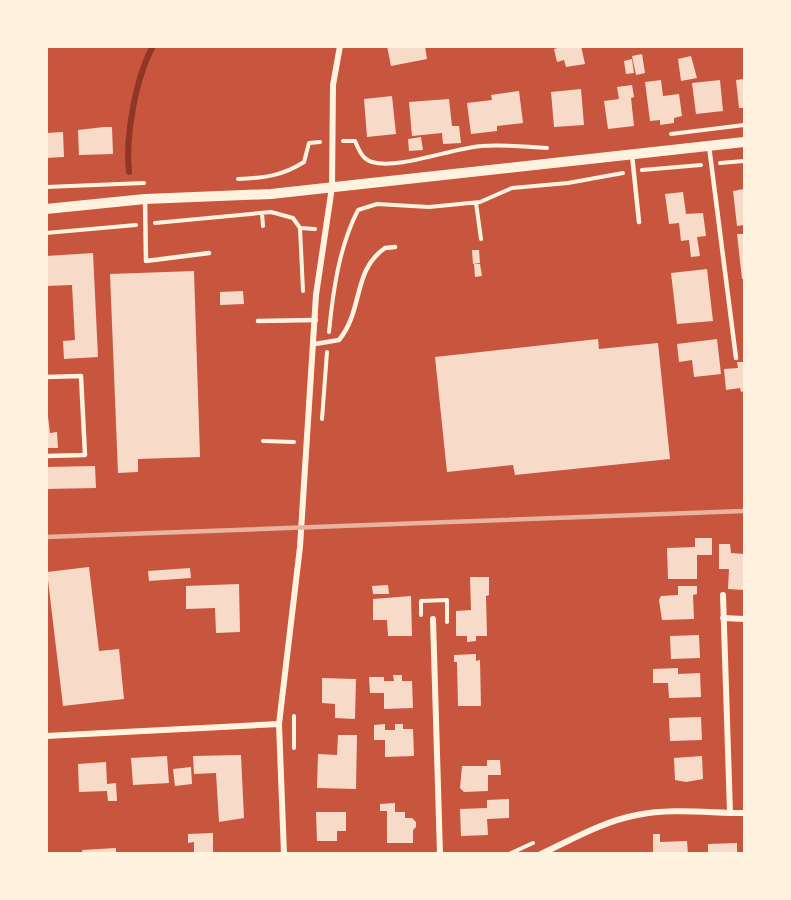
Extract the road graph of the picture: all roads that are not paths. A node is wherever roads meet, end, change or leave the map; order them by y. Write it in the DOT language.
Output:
graph roads {
  1 [pos="340,46"];
  2 [pos="744,142"];
  3 [pos="709,146"];
  4 [pos="632,155"];
  5 [pos="332,187"];
  6 [pos="146,199"];
  7 [pos="46,208"];
  8 [pos="639,222"];
  9 [pos="395,247"];
  10 [pos="209,253"];
  11 [pos="316,320"];
  12 [pos="258,321"];
  13 [pos="315,344"];
  14 [pos="736,358"];
  15 [pos="46,377"];
  16 [pos="46,456"];
  17 [pos="723,595"];
  18 [pos="723,618"];
  19 [pos="433,619"];
  20 [pos="744,619"];
  21 [pos="279,724"];
  22 [pos="46,736"];
  23 [pos="730,813"];
  24 [pos="744,813"];
  25 [pos="284,854"];
  26 [pos="440,854"];
  27 [pos="541,854"];
  1 -- 5 [label="street"];
  2 -- 3 [label="street"];
  3 -- 4 [label="street"];
  3 -- 14 [label="lane"];
  4 -- 5 [label="street"];
  4 -- 8 [label="lane"];
  5 -- 6 [label="street"];
  5 -- 11 [label="street"];
  6 -- 7 [label="street"];
  6 -- 10 [label="lane"];
  9 -- 13 [label="lane"];
  11 -- 12 [label="lane"];
  11 -- 13 [label="street"];
  13 -- 21 [label="street"];
  15 -- 16 [label="lane"];
  17 -- 18 [label="street"];
  18 -- 20 [label="street"];
  18 -- 23 [label="street"];
  19 -- 26 [label="street"];
  21 -- 22 [label="street"];
  21 -- 25 [label="street"];
  23 -- 24 [label="street"];
  23 -- 27 [label="street"];
}
